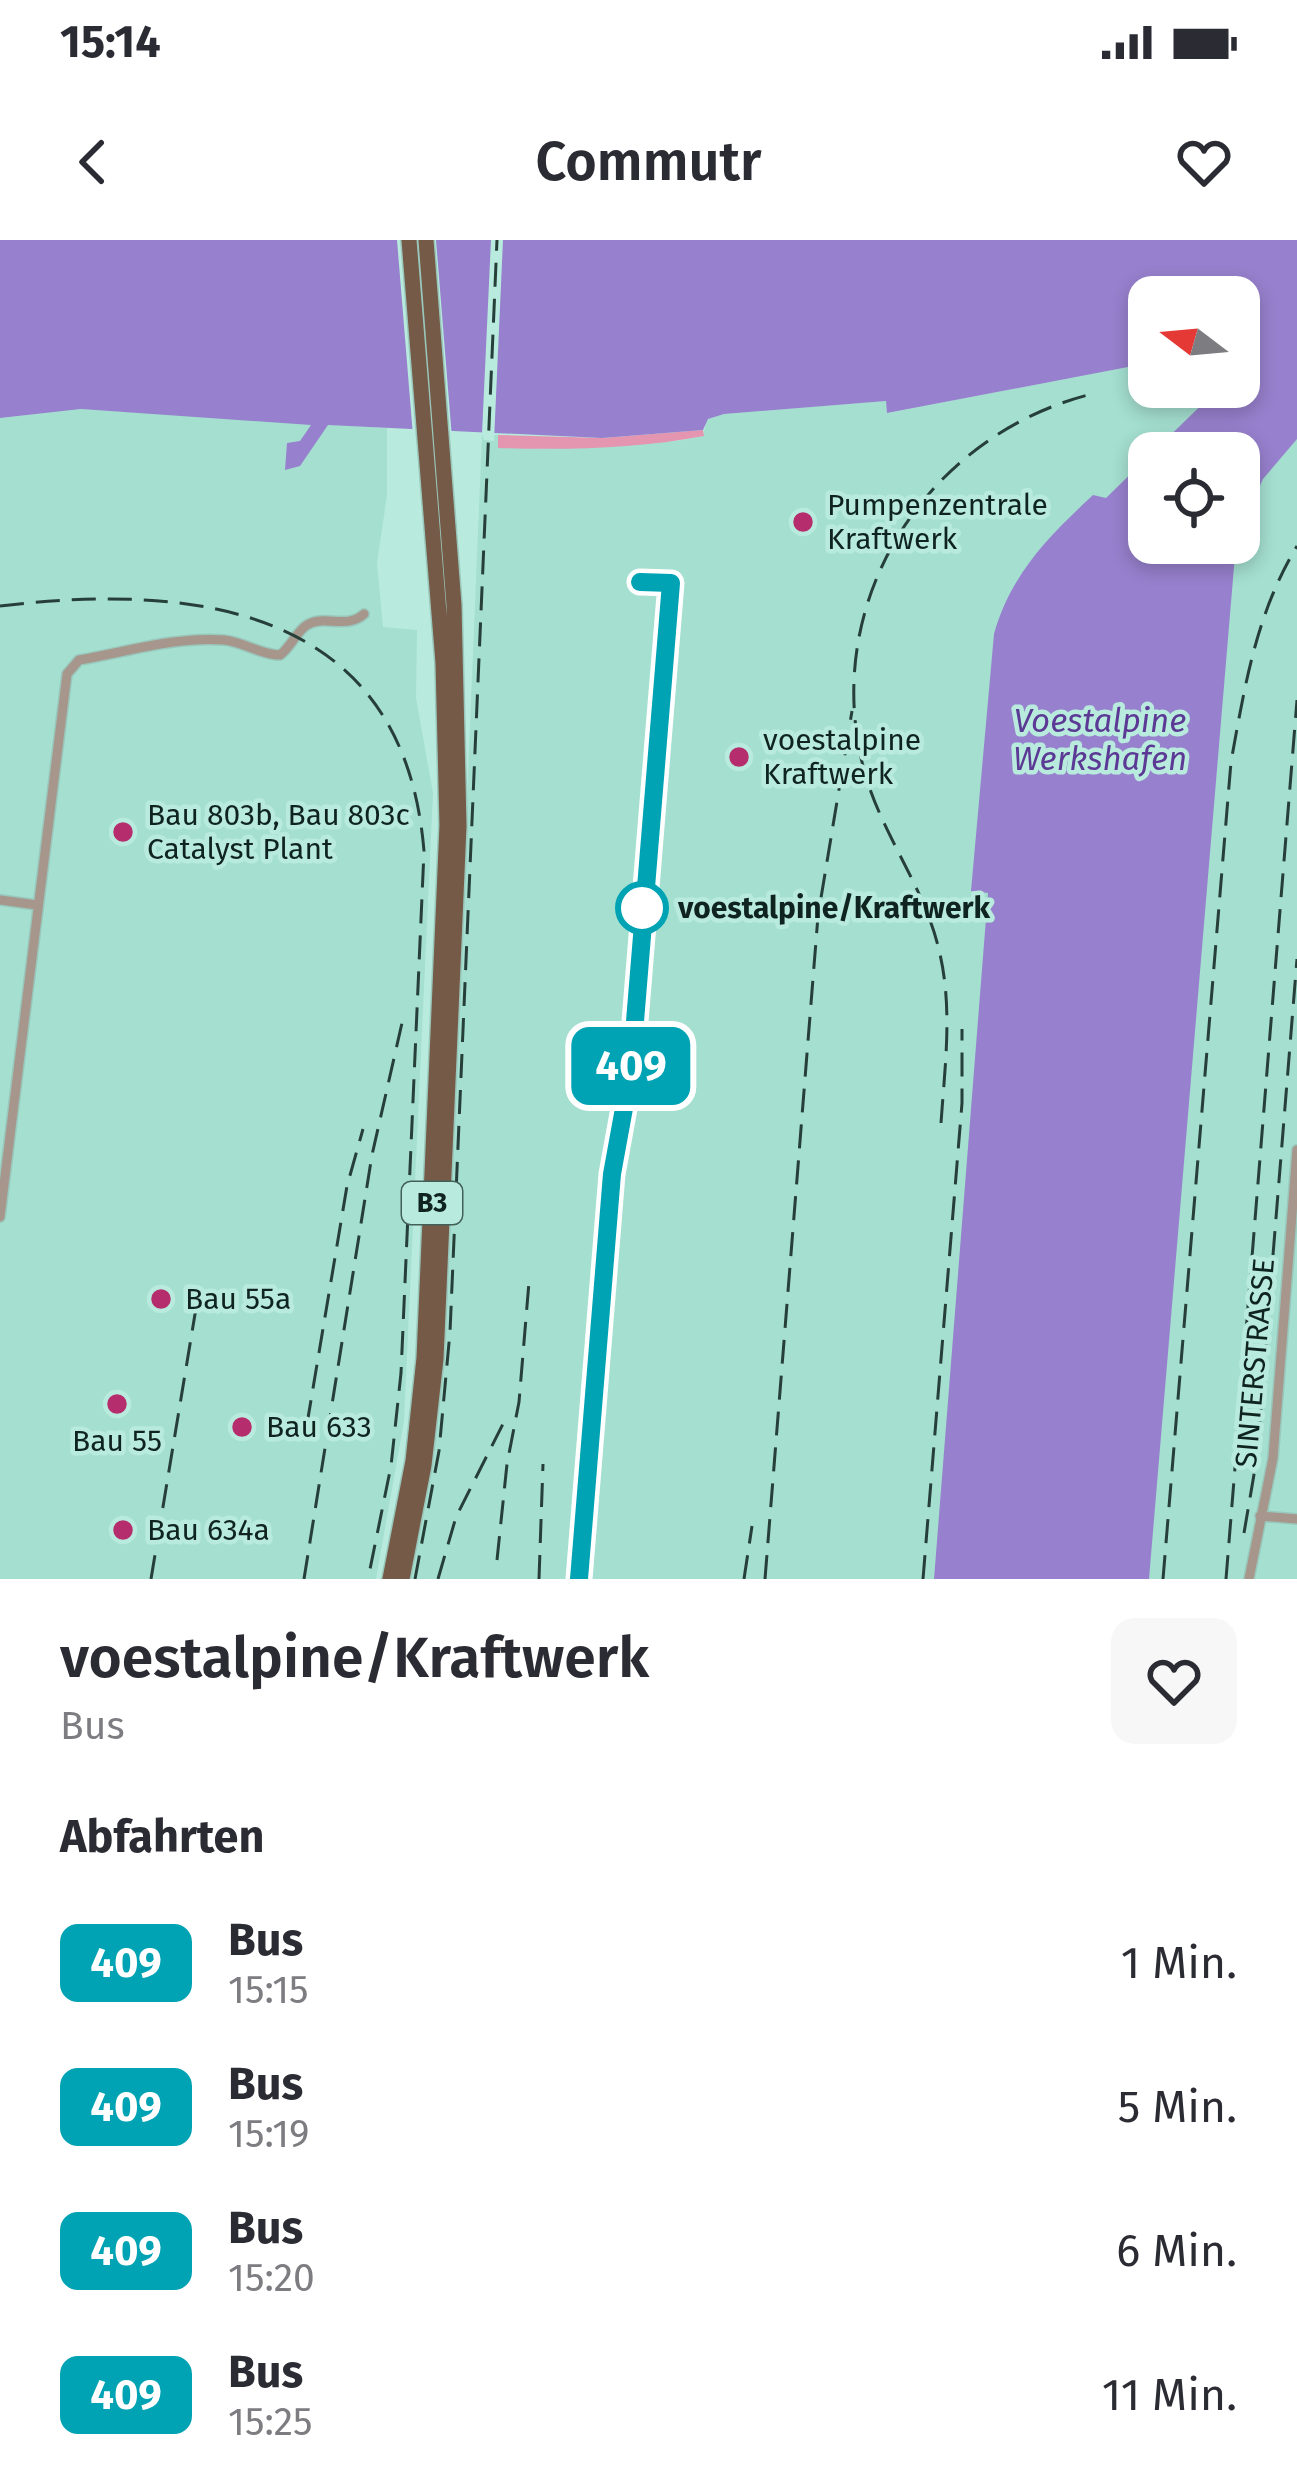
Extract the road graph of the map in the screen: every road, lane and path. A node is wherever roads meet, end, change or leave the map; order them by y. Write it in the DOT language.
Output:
graph roads {
  1 [pos="409,240"];
  2 [pos="425,240"];
  3 [pos="440,525"];
  4 [pos="364,614"];
  5 [pos="0,901"];
  6 [pos="37,905"];
  7 [pos="1297,1150"];
  8 [pos="0,1217"];
  9 [pos="1260,1516"];
  10 [pos="1297,1520"];
  11 [pos="391,1579"];
  12 [pos="402,1579"];
  13 [pos="1249,1579"];
  1 -- 3 [label="main road, B3"];
  2 -- 3 [label="main road, B3"];
  3 -- 11 [label="main road, B3"];
  3 -- 12 [label="main road, B3"];
  4 -- 6 [label="street"];
  5 -- 6 [label="street"];
  6 -- 8 [label="street"];
  7 -- 9 [label="street, SINTERSTRASSE"];
  9 -- 10 [label="street"];
  9 -- 13 [label="street, SINTERSTRASSE"];
}
